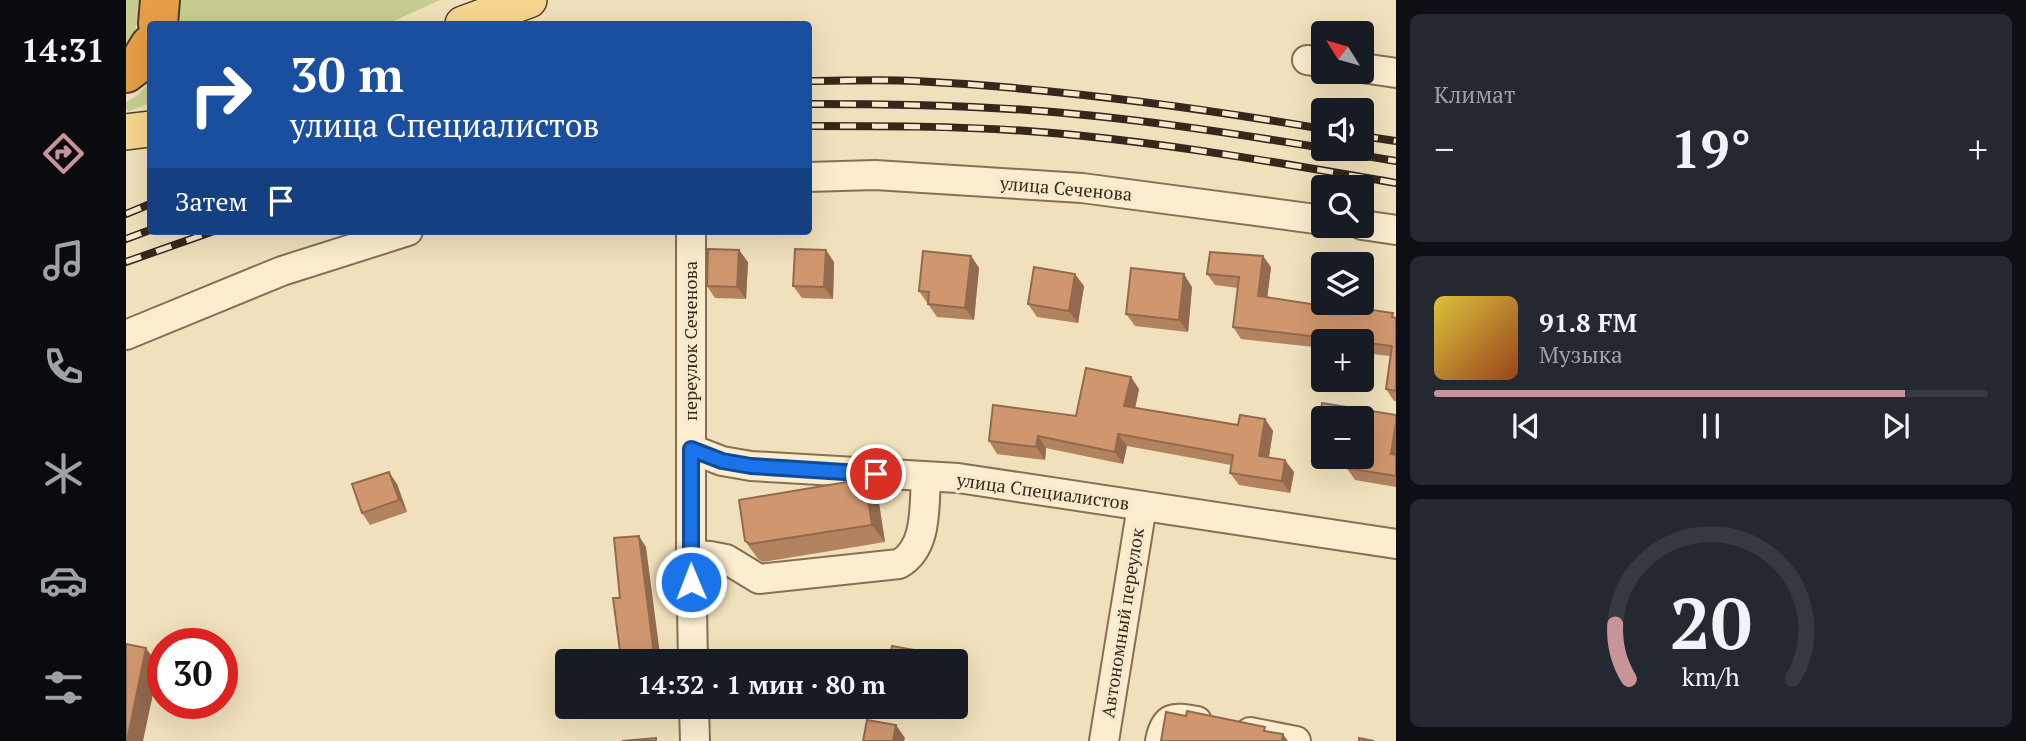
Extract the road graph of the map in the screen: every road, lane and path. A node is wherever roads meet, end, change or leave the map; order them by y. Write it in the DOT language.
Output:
graph roads {
  1 [pos="160,0"];
  2 [pos="529,0"];
  3 [pos="158,21"];
  4 [pos="471,21"];
  5 [pos="147,50"];
  6 [pos="1374,70"];
  7 [pos="1396,73"];
  8 [pos="126,74"];
  9 [pos="147,128"];
  10 [pos="126,132"];
  11 [pos="812,177"];
  12 [pos="1311,218"];
  13 [pos="1374,227"];
  14 [pos="1396,230"];
  15 [pos="395,235"];
  16 [pos="691,235"];
  17 [pos="126,335"];
  18 [pos="691,449"];
  19 [pos="926,477"];
  20 [pos="1142,506"];
  21 [pos="1396,544"];
  22 [pos="691,555"];
  23 [pos="693,649"];
  24 [pos="694,719"];
  25 [pos="695,741"];
  26 [pos="1104,741"];
  27 [pos="1160,741"];
  28 [pos="1296,741"];
  1 -- 3 [label="highway"];
  2 -- 4 [label="main road"];
  5 -- 8 [label="highway"];
  6 -- 7 [label="street"];
  9 -- 10 [label="main road"];
  11 -- 12 [label="street, улица Сеченова"];
  13 -- 14 [label="street"];
  15 -- 17 [label="street"];
  16 -- 18 [label="street, переулок Сеченова"];
  18 -- 19 [label="street, улица Специалистов"];
  18 -- 22 [label="street, переулок Сеченова"];
  19 -- 20 [label="street, улица Специалистов"];
  19 -- 22 [label="street"];
  20 -- 21 [label="street, улица Специалистов"];
  20 -- 26 [label="street, Автономный переулок"];
  22 -- 23 [label="street, переулок Сеченова"];
  24 -- 25 [label="street"];
  27 -- 28 [label="street"];
}
